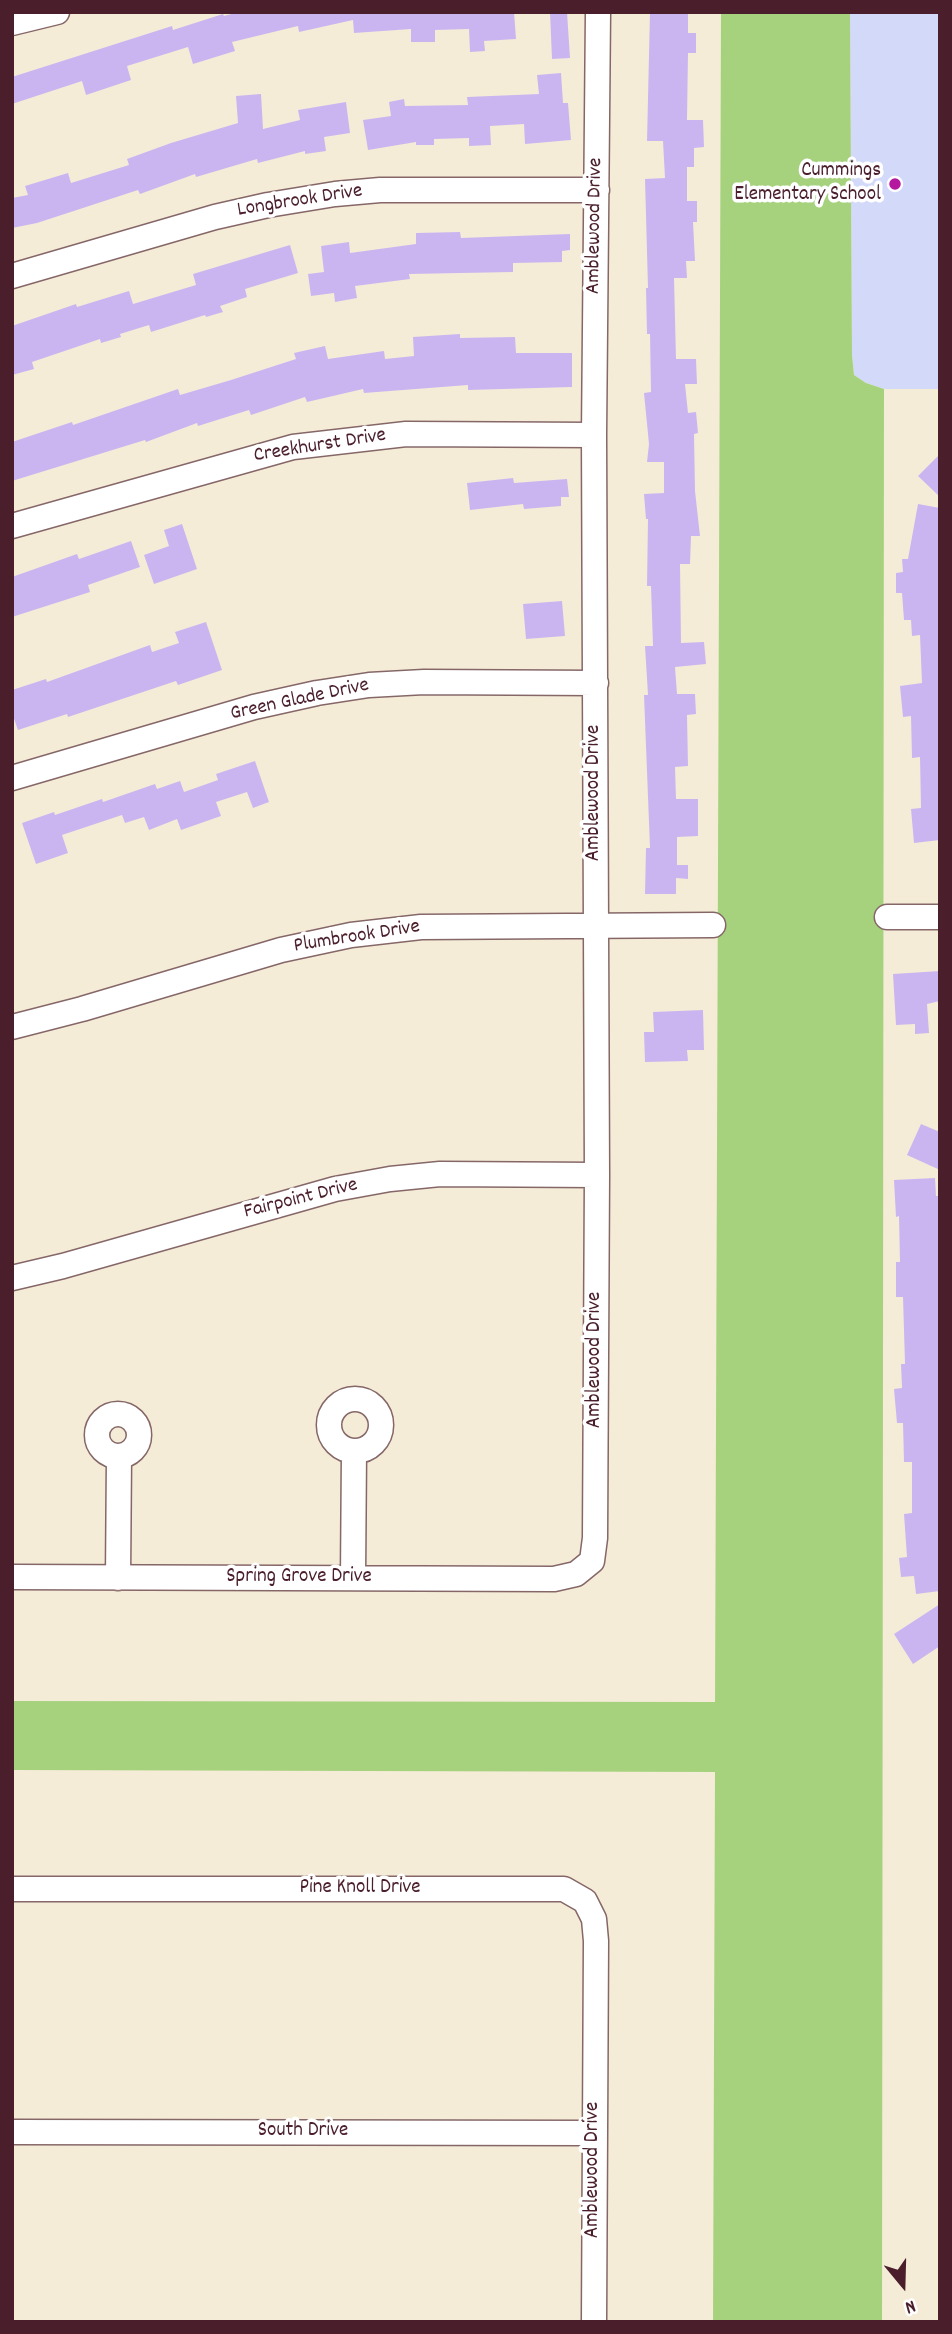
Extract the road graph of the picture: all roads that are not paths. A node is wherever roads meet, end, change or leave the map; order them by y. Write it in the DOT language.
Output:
graph roads {
  1 [pos="57,12"];
  2 [pos="598,12"];
  3 [pos="12,23"];
  4 [pos="597,190"];
  5 [pos="12,276"];
  6 [pos="594,435"];
  7 [pos="12,526"];
  8 [pos="596,682"];
  9 [pos="12,778"];
  10 [pos="887,917"];
  11 [pos="940,917"];
  12 [pos="713,925"];
  13 [pos="596,927"];
  14 [pos="12,1027"];
  15 [pos="597,1175"];
  16 [pos="12,1278"];
  17 [pos="354,1451"];
  18 [pos="119,1456"];
  19 [pos="583,1568"];
  20 [pos="12,1577"];
  21 [pos="118,1578"];
  22 [pos="353,1578"];
  23 [pos="12,1889"];
  24 [pos="595,2018"];
  25 [pos="12,2132"];
  26 [pos="593,2133"];
  27 [pos="594,2322"];
  1 -- 3 [label="street"];
  2 -- 4 [label="street, Amblewood Drive"];
  4 -- 5 [label="street, Longbrook Drive"];
  4 -- 6 [label="street, Amblewood Drive"];
  6 -- 7 [label="street, Creekhurst Drive"];
  6 -- 8 [label="street, Amblewood Drive"];
  8 -- 9 [label="street, Green Glade Drive"];
  8 -- 13 [label="street, Amblewood Drive"];
  10 -- 11 [label="street"];
  12 -- 13 [label="street, Plumbrook Drive"];
  13 -- 14 [label="street, Plumbrook Drive"];
  13 -- 15 [label="street, Amblewood Drive"];
  15 -- 16 [label="street, Fairpoint Drive"];
  15 -- 19 [label="street, Amblewood Drive"];
  17 -- 22 [label="street"];
  18 -- 21 [label="street"];
  19 -- 22 [label="street, Spring Grove Drive"];
  20 -- 21 [label="street, Spring Grove Drive"];
  21 -- 22 [label="street, Spring Grove Drive"];
  23 -- 24 [label="street, Pine Knoll Drive"];
  24 -- 26 [label="street, Amblewood Drive"];
  25 -- 26 [label="street, South Drive"];
  26 -- 27 [label="street, Amblewood Drive"];
}
